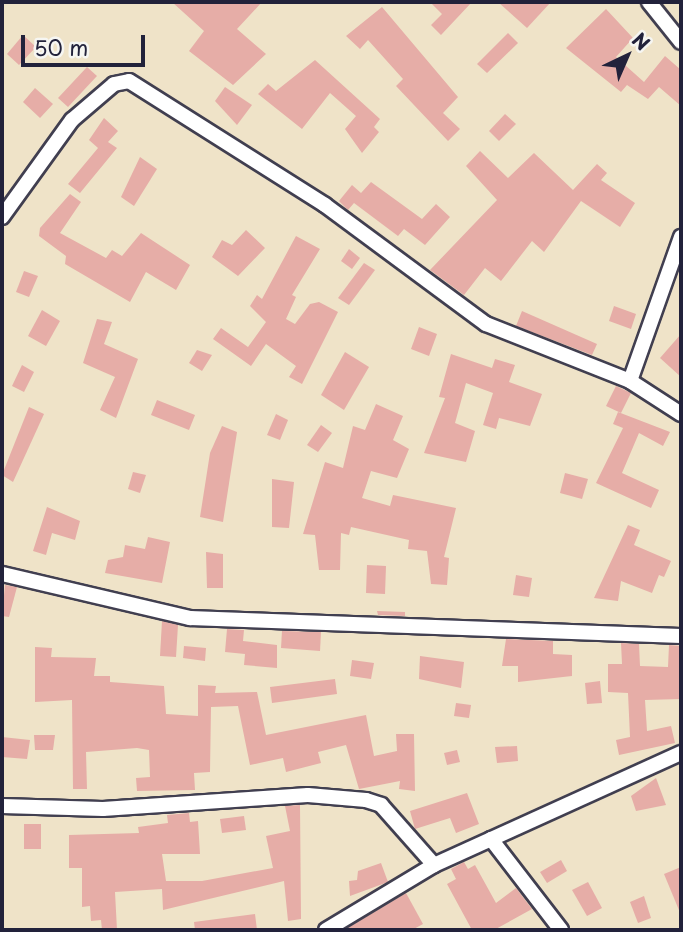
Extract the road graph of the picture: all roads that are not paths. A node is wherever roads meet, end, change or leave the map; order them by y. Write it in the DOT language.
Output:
graph roads {
  1 [pos="649,2"];
  2 [pos="681,42"];
  3 [pos="2,217"];
  4 [pos="681,237"];
  5 [pos="630,381"];
  6 [pos="681,414"];
  7 [pos="2,574"];
  8 [pos="681,636"];
  9 [pos="681,753"];
  10 [pos="2,806"];
  11 [pos="491,839"];
  12 [pos="434,865"];
  13 [pos="326,930"];
  14 [pos="561,930"];
  1 -- 2 [label="street"];
  3 -- 5 [label="street"];
  4 -- 5 [label="street"];
  5 -- 6 [label="street"];
  7 -- 8 [label="street"];
  9 -- 11 [label="street"];
  10 -- 12 [label="street"];
  11 -- 12 [label="street"];
  11 -- 14 [label="street"];
  12 -- 13 [label="street"];
}
